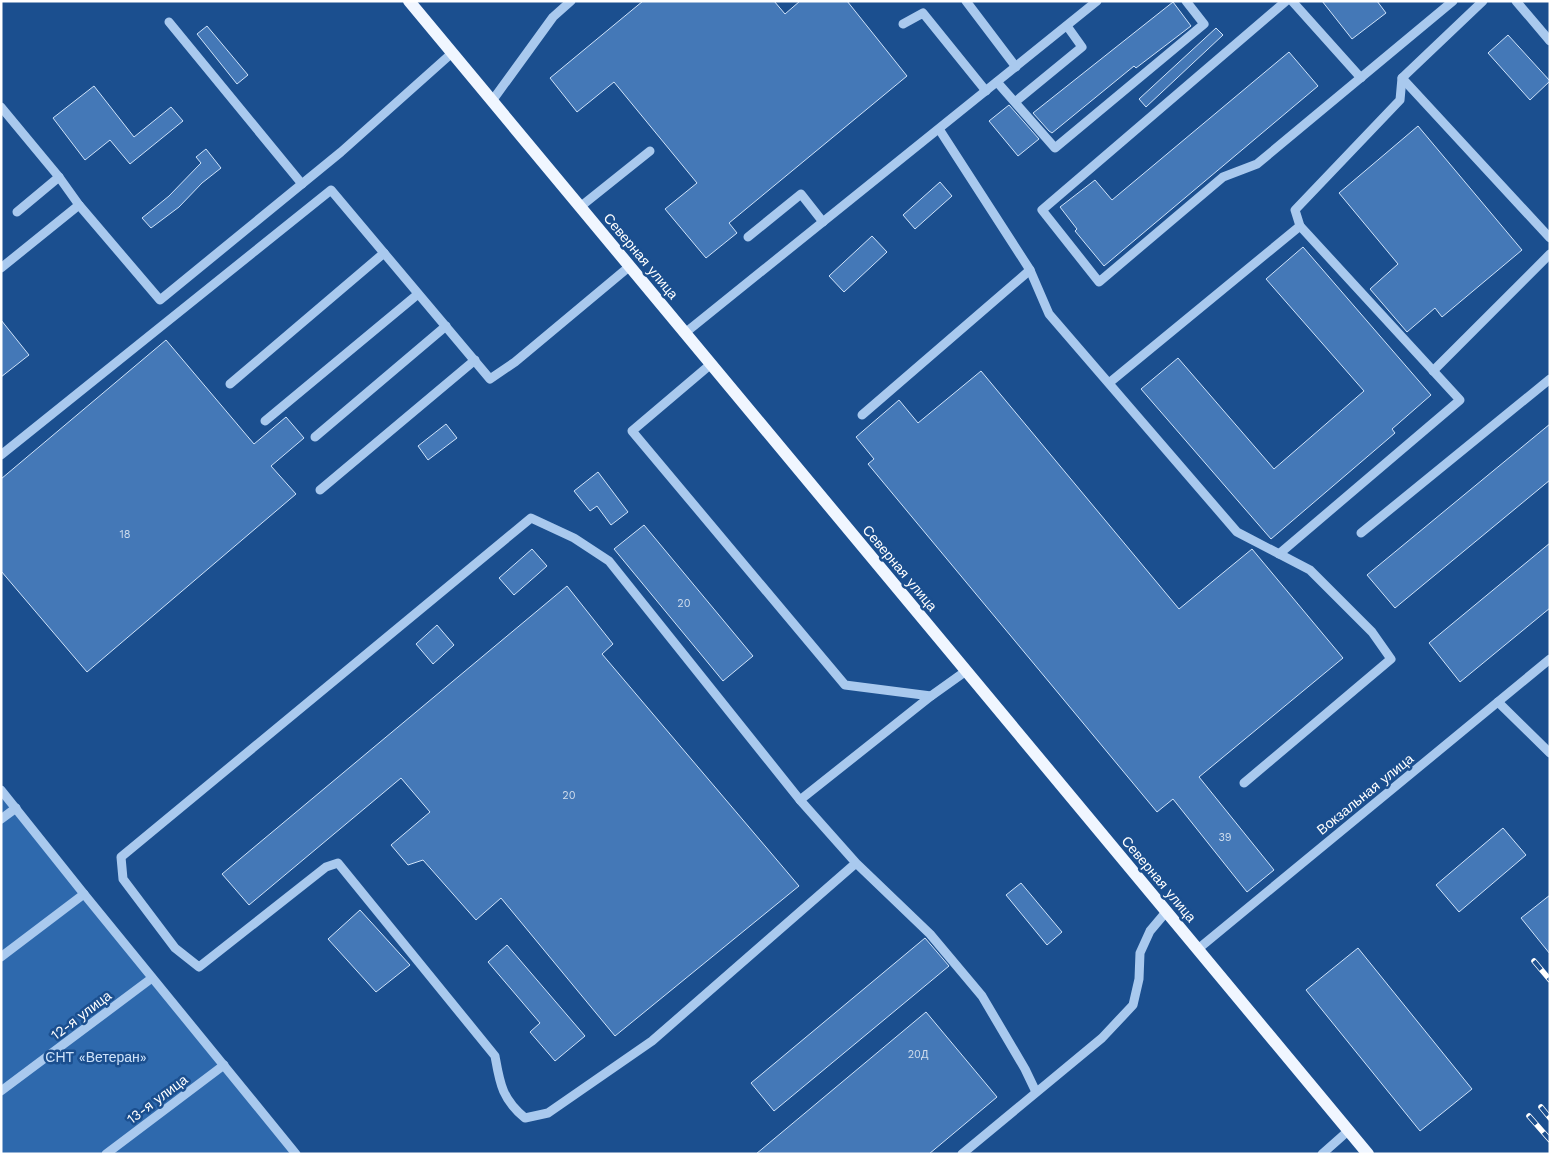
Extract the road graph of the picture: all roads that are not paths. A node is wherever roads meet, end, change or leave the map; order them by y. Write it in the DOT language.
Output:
graph roads {
  1 [pos="409,1"];
  2 [pos="571,1"];
  3 [pos="966,1"];
  4 [pos="1097,1"];
  5 [pos="1186,1"];
  6 [pos="1286,1"];
  7 [pos="1292,1"];
  8 [pos="1453,1"];
  9 [pos="1483,1"];
  10 [pos="1516,1"];
  11 [pos="169,22"];
  12 [pos="903,24"];
  13 [pos="1067,26"];
  14 [pos="1550,42"];
  15 [pos="452,53"];
  16 [pos="1016,67"];
  17 [pos="1361,78"];
  18 [pos="1402,78"];
  19 [pos="997,82"];
  20 [pos="986,91"];
  21 [pos="492,101"];
  22 [pos="1014,102"];
  23 [pos="1,107"];
  24 [pos="939,129"];
  25 [pos="650,150"];
  26 [pos="59,177"];
  27 [pos="302,184"];
  28 [pos="79,205"];
  29 [pos="580,207"];
  30 [pos="17,212"];
  31 [pos="823,222"];
  32 [pos="1300,226"];
  33 [pos="748,237"];
  34 [pos="1550,238"];
  35 [pos="384,253"];
  36 [pos="1550,254"];
  37 [pos="630,266"];
  38 [pos="1,268"];
  39 [pos="1030,270"];
  40 [pos="418,294"];
  41 [pos="446,326"];
  42 [pos="686,333"];
  43 [pos="474,360"];
  44 [pos="711,364"];
  45 [pos="1433,371"];
  46 [pos="1550,379"];
  47 [pos="1109,383"];
  48 [pos="230,384"];
  49 [pos="862,415"];
  50 [pos="265,421"];
  51 [pos="315,437"];
  52 [pos="1,455"];
  53 [pos="320,490"];
  54 [pos="1361,533"];
  55 [pos="1279,554"];
  56 [pos="1550,659"];
  57 [pos="966,671"];
  58 [pos="931,696"];
  59 [pos="1498,702"];
  60 [pos="1550,753"];
  61 [pos="1244,783"];
  62 [pos="1,790"];
  63 [pos="800,800"];
  64 [pos="16,808"];
  65 [pos="1,819"];
  66 [pos="856,864"];
  67 [pos="84,894"];
  68 [pos="1166,912"];
  69 [pos="1198,949"];
  70 [pos="1,957"];
  71 [pos="152,978"];
  72 [pos="224,1065"];
  73 [pos="1,1091"];
  74 [pos="1036,1092"];
  75 [pos="1348,1131"];
  76 [pos="292,1152"];
  77 [pos="106,1154"];
  78 [pos="962,1154"];
  79 [pos="1322,1154"];
  80 [pos="1368,1154"];
  1 -- 15 [label="main road, Северная улица"];
  2 -- 21 [label="street"];
  3 -- 16 [label="street"];
  4 -- 13 [label="street"];
  5 -- 22 [label="street"];
  6 -- 17 [label="street"];
  7 -- 17 [label="street"];
  8 -- 17 [label="street"];
  9 -- 18 [label="street"];
  10 -- 14 [label="street"];
  11 -- 27 [label="street"];
  12 -- 20 [label="street"];
  13 -- 16 [label="street"];
  13 -- 22 [label="street"];
  15 -- 21 [label="main road, Северная улица"];
  15 -- 27 [label="street"];
  16 -- 19 [label="street"];
  18 -- 32 [label="street"];
  18 -- 34 [label="street"];
  19 -- 20 [label="street"];
  19 -- 22 [label="street"];
  20 -- 24 [label="street"];
  21 -- 29 [label="main road, Северная улица"];
  23 -- 26 [label="street"];
  24 -- 31 [label="street"];
  24 -- 39 [label="street"];
  25 -- 29 [label="street"];
  26 -- 28 [label="street"];
  26 -- 30 [label="street"];
  27 -- 28 [label="street"];
  28 -- 38 [label="street"];
  29 -- 37 [label="main road, Северная улица"];
  31 -- 33 [label="street"];
  31 -- 42 [label="street"];
  32 -- 45 [label="street"];
  32 -- 47 [label="street"];
  35 -- 40 [label="street"];
  35 -- 48 [label="street"];
  35 -- 52 [label="street"];
  36 -- 45 [label="street"];
  37 -- 42 [label="main road, Северная улица"];
  37 -- 43 [label="street"];
  39 -- 47 [label="street"];
  39 -- 49 [label="street"];
  40 -- 41 [label="street"];
  40 -- 50 [label="street"];
  41 -- 43 [label="street"];
  41 -- 51 [label="street"];
  42 -- 44 [label="main road, Северная улица"];
  43 -- 53 [label="street"];
  44 -- 57 [label="main road, Северная улица"];
  44 -- 58 [label="street"];
  45 -- 55 [label="street"];
  46 -- 54 [label="street"];
  47 -- 55 [label="street"];
  55 -- 61 [label="street"];
  56 -- 59 [label="street, Вокзальная улица"];
  57 -- 58 [label="street"];
  57 -- 68 [label="main road, Северная улица"];
  58 -- 63 [label="street"];
  59 -- 60 [label="street"];
  59 -- 69 [label="street, Вокзальная улица"];
  62 -- 64 [label="street"];
  63 -- 66 [label="street"];
  63 -- 66 [label="street"];
  64 -- 65 [label="street"];
  64 -- 67 [label="street"];
  66 -- 74 [label="street"];
  67 -- 70 [label="street"];
  67 -- 71 [label="street"];
  68 -- 69 [label="main road, Северная улица"];
  68 -- 74 [label="street"];
  69 -- 75 [label="main road, Северная улица"];
  71 -- 72 [label="street"];
  71 -- 73 [label="street, 12-я улица"];
  72 -- 76 [label="street"];
  72 -- 77 [label="street, 13-я улица"];
  74 -- 78 [label="street"];
  75 -- 79 [label="street"];
  75 -- 80 [label="main road, Северная улица"];
}
